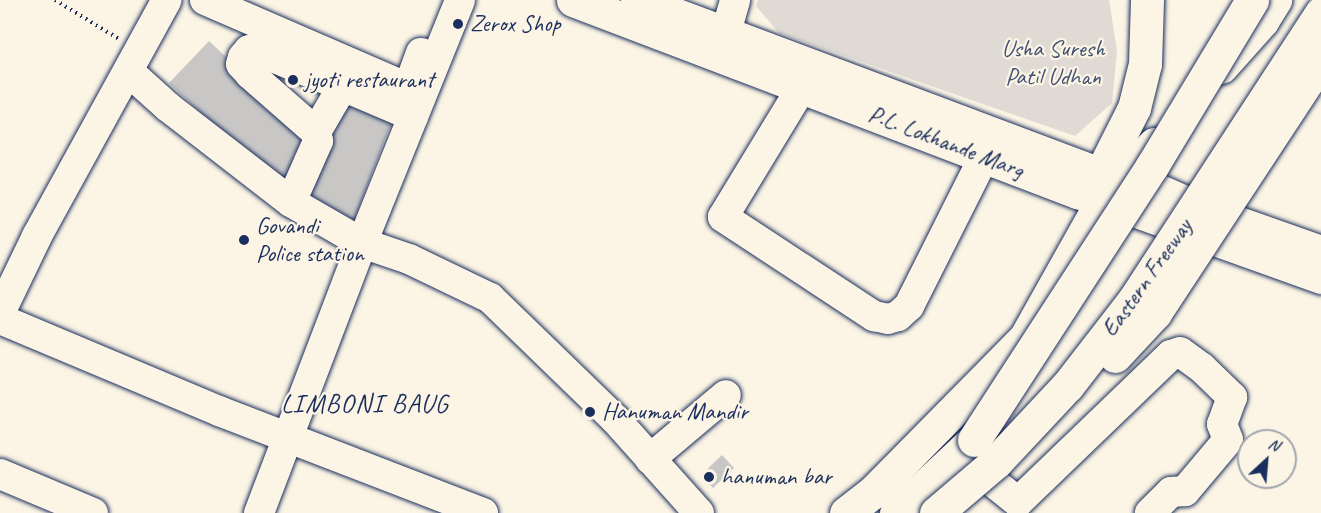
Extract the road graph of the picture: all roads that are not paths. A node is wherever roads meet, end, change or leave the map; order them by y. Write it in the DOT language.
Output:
graph roads {
  1 [pos="442,0"];
  2 [pos="460,0"];
  3 [pos="573,0"];
  4 [pos="637,0"];
  5 [pos="735,0"];
  6 [pos="1131,0"];
  7 [pos="1147,0"];
  8 [pos="1252,0"];
  9 [pos="1275,0"];
  10 [pos="175,10"];
  11 [pos="1321,13"];
  12 [pos="691,20"];
  13 [pos="1321,30"];
  14 [pos="726,32"];
  15 [pos="1321,60"];
  16 [pos="133,61"];
  17 [pos="304,70"];
  18 [pos="163,84"];
  19 [pos="802,87"];
  20 [pos="347,88"];
  21 [pos="284,104"];
  22 [pos="413,116"];
  23 [pos="934,124"];
  24 [pos="316,132"];
  25 [pos="984,157"];
  26 [pos="1097,184"];
  27 [pos="291,202"];
  28 [pos="1198,222"];
  29 [pos="362,243"];
  30 [pos="1321,252"];
  31 [pos="1321,277"];
  32 [pos="0,313"];
  33 [pos="0,319"];
  34 [pos="726,395"];
  35 [pos="288,436"];
  36 [pos="655,455"];
  37 [pos="0,474"];
  38 [pos="1004,490"];
  39 [pos="93,513"];
  40 [pos="259,513"];
  41 [pos="483,513"];
  42 [pos="699,513"];
  43 [pos="721,513"];
  44 [pos="846,513"];
  45 [pos="896,513"];
  46 [pos="936,513"];
  47 [pos="959,513"];
  48 [pos="1150,513"];
  1 -- 10 [label="street"];
  2 -- 22 [label="street"];
  3 -- 12 [label="main road, P.L. Lokhande Marg"];
  4 -- 12 [label="main road, P.L. Lokhande Marg"];
  5 -- 14 [label="street"];
  6 -- 26 [label="main road"];
  7 -- 26 [label="main road"];
  8 -- 45 [label="main road, bridge"];
  9 -- 26 [label="main road"];
  10 -- 16 [label="street"];
  10 -- 18 [label="street"];
  11 -- 38 [label="main road, Eastern Freeway, bridge"];
  12 -- 14 [label="main road, P.L. Lokhande Marg"];
  12 -- 19 [label="main road, P.L. Lokhande Marg"];
  13 -- 28 [label="main road"];
  14 -- 23 [label="main road, P.L. Lokhande Marg"];
  15 -- 38 [label="main road, bridge"];
  16 -- 27 [label="street"];
  16 -- 32 [label="street"];
  17 -- 20 [label="street"];
  17 -- 21 [label="street"];
  17 -- 21 [label="street"];
  19 -- 23 [label="main road, P.L. Lokhande Marg"];
  19 -- 25 [label="street"];
  20 -- 22 [label="street"];
  20 -- 24 [label="street"];
  21 -- 24 [label="street"];
  22 -- 29 [label="street"];
  23 -- 25 [label="main road, P.L. Lokhande Marg"];
  23 -- 26 [label="main road, P.L. Lokhande Marg"];
  24 -- 27 [label="street"];
  25 -- 26 [label="main road, P.L. Lokhande Marg"];
  26 -- 28 [label="main road, P.L. Lokhande Marg"];
  26 -- 44 [label="main road"];
  27 -- 29 [label="street"];
  28 -- 30 [label="main road, P.L. Lokhande Marg"];
  28 -- 31 [label="main road, P.L. Lokhande Marg"];
  28 -- 38 [label="main road"];
  29 -- 35 [label="street"];
  29 -- 36 [label="street"];
  33 -- 35 [label="street"];
  34 -- 36 [label="street"];
  35 -- 40 [label="street"];
  35 -- 41 [label="street"];
  36 -- 42 [label="street"];
  36 -- 43 [label="street"];
  37 -- 39 [label="street"];
  38 -- 46 [label="main road, Eastern Freeway, bridge"];
  38 -- 47 [label="main road"];
  38 -- 48 [label="street"];
}
